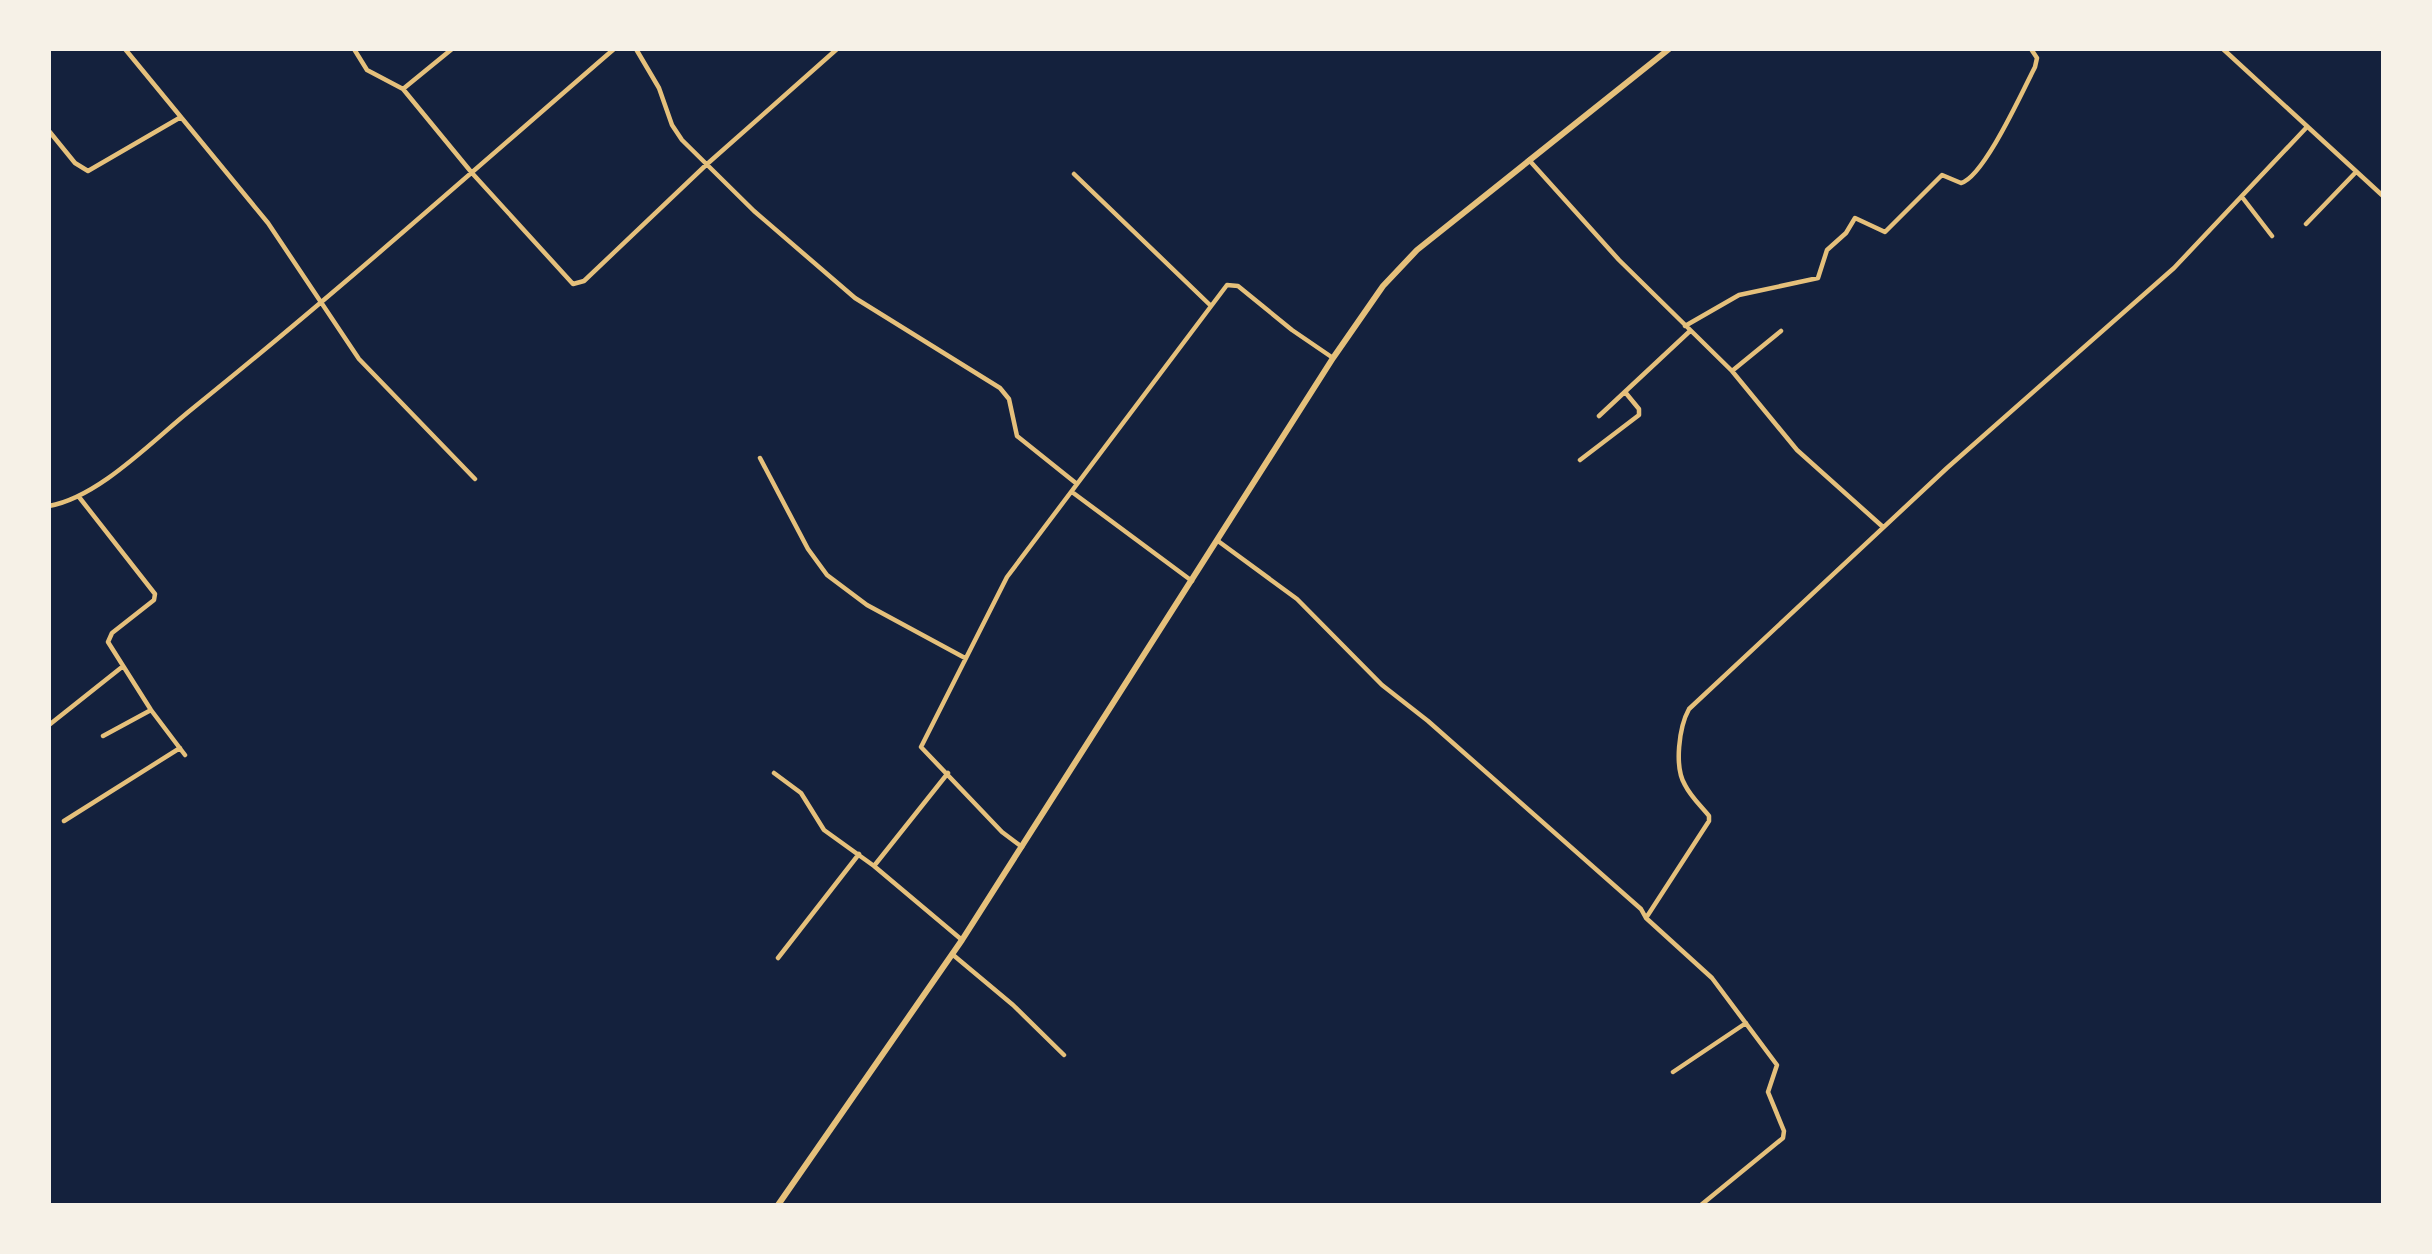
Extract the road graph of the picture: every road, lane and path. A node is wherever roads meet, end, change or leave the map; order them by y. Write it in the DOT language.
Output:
graph roads {
  1 [pos="125,49"];
  2 [pos="354,49"];
  3 [pos="452,49"];
  4 [pos="614,49"];
  5 [pos="636,49"];
  6 [pos="837,49"];
  7 [pos="1669,49"];
  8 [pos="2031,49"];
  9 [pos="2223,49"];
  10 [pos="402,89"];
  11 [pos="181,117"];
  12 [pos="2306,128"];
  13 [pos="49,131"];
  14 [pos="1528,159"];
  15 [pos="706,165"];
  16 [pos="2356,172"];
  17 [pos="472,173"];
  18 [pos="1074,174"];
  19 [pos="2383,196"];
  20 [pos="2242,197"];
  21 [pos="2306,224"];
  22 [pos="2272,236"];
  23 [pos="322,302"];
  24 [pos="1210,305"];
  25 [pos="1688,328"];
  26 [pos="1781,331"];
  27 [pos="1333,358"];
  28 [pos="1732,371"];
  29 [pos="1625,392"];
  30 [pos="1599,416"];
  31 [pos="760,458"];
  32 [pos="1580,460"];
  33 [pos="475,479"];
  34 [pos="1077,484"];
  35 [pos="1072,492"];
  36 [pos="79,497"];
  37 [pos="49,506"];
  38 [pos="1883,527"];
  39 [pos="1218,541"];
  40 [pos="1192,581"];
  41 [pos="965,658"];
  42 [pos="122,667"];
  43 [pos="150,710"];
  44 [pos="49,725"];
  45 [pos="103,736"];
  46 [pos="180,748"];
  47 [pos="185,755"];
  48 [pos="774,773"];
  49 [pos="948,773"];
  50 [pos="64,821"];
  51 [pos="1022,846"];
  52 [pos="859,854"];
  53 [pos="874,866"];
  54 [pos="1646,918"];
  55 [pos="962,940"];
  56 [pos="953,954"];
  57 [pos="778,958"];
  58 [pos="1746,1023"];
  59 [pos="1064,1055"];
  60 [pos="1673,1072"];
  61 [pos="778,1205"];
  62 [pos="1702,1205"];
  1 -- 11 [label="street"];
  2 -- 10 [label="street"];
  3 -- 10 [label="street"];
  4 -- 17 [label="street"];
  5 -- 15 [label="street"];
  6 -- 15 [label="street"];
  7 -- 14 [label="main road"];
  8 -- 25 [label="street"];
  9 -- 12 [label="street"];
  10 -- 17 [label="street"];
  11 -- 13 [label="street"];
  11 -- 23 [label="street"];
  12 -- 16 [label="street"];
  12 -- 20 [label="street"];
  14 -- 25 [label="street"];
  14 -- 27 [label="main road"];
  15 -- 17 [label="street"];
  15 -- 34 [label="street"];
  16 -- 19 [label="street"];
  16 -- 21 [label="street"];
  17 -- 23 [label="street"];
  18 -- 24 [label="street"];
  20 -- 22 [label="street"];
  20 -- 38 [label="street"];
  23 -- 33 [label="street"];
  23 -- 36 [label="street"];
  24 -- 27 [label="street"];
  24 -- 34 [label="street"];
  25 -- 28 [label="street"];
  25 -- 29 [label="street"];
  26 -- 28 [label="street"];
  27 -- 39 [label="main road"];
  28 -- 38 [label="street"];
  29 -- 30 [label="street"];
  29 -- 32 [label="street"];
  31 -- 41 [label="street"];
  34 -- 35 [label="street"];
  35 -- 40 [label="street"];
  35 -- 41 [label="street"];
  36 -- 37 [label="street"];
  36 -- 42 [label="street"];
  38 -- 54 [label="street"];
  39 -- 40 [label="main road"];
  39 -- 54 [label="street"];
  40 -- 51 [label="main road"];
  41 -- 49 [label="street"];
  42 -- 43 [label="street"];
  42 -- 44 [label="street"];
  43 -- 45 [label="street"];
  43 -- 46 [label="street"];
  46 -- 47 [label="street"];
  46 -- 50 [label="street"];
  48 -- 52 [label="street"];
  49 -- 51 [label="street"];
  49 -- 53 [label="street"];
  51 -- 55 [label="main road"];
  52 -- 53 [label="street"];
  52 -- 57 [label="street"];
  53 -- 55 [label="street"];
  54 -- 58 [label="street"];
  55 -- 56 [label="main road"];
  56 -- 59 [label="street"];
  56 -- 61 [label="main road"];
  58 -- 60 [label="street"];
  58 -- 62 [label="street"];
}
